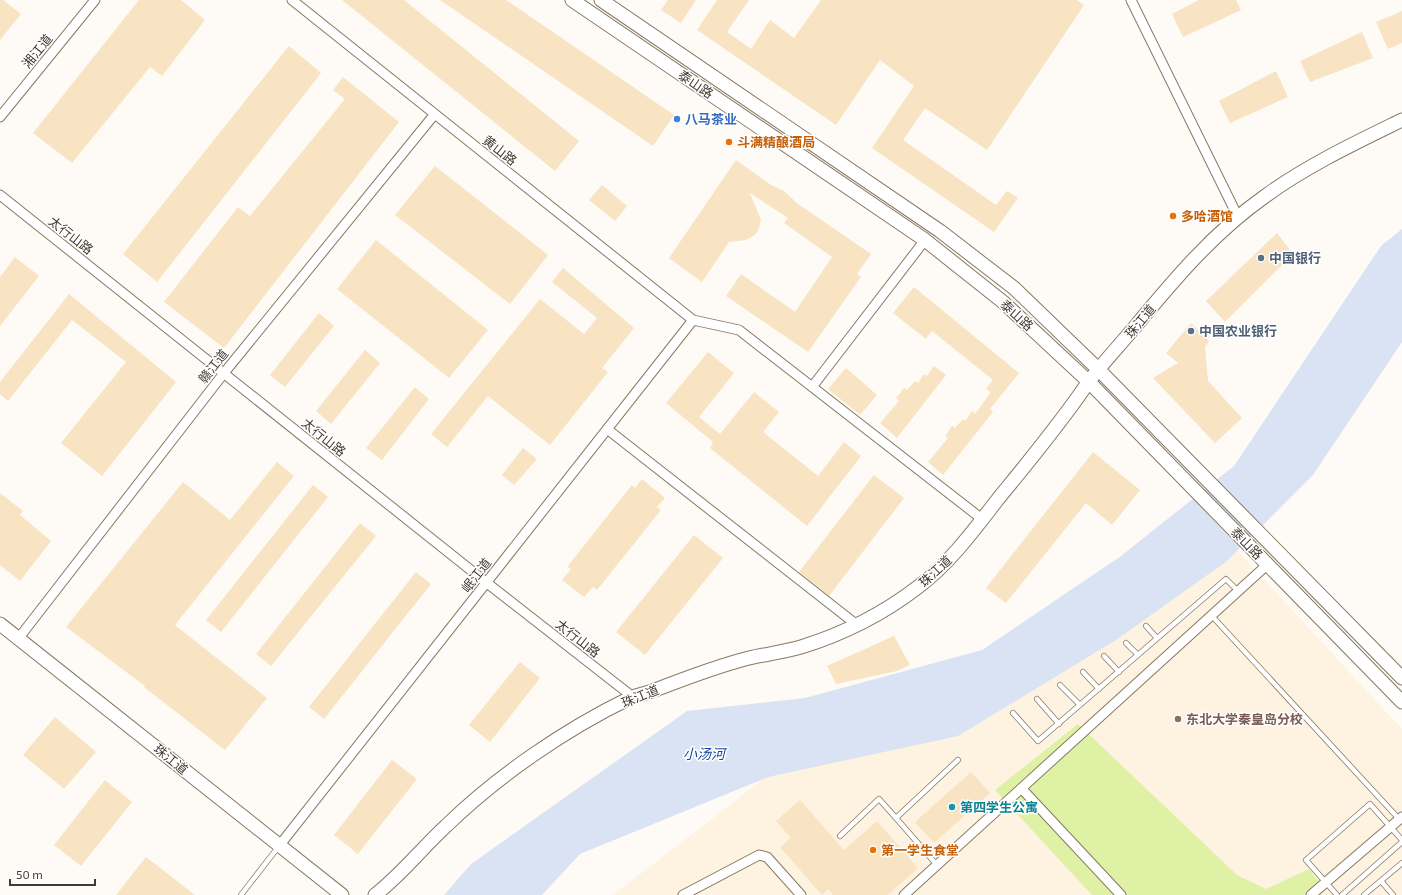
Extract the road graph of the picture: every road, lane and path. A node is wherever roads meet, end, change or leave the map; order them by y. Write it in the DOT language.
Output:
graph roads {
  1 [pos="95,0"];
  2 [pos="292,0"];
  3 [pos="572,0"];
  4 [pos="601,0"];
  5 [pos="1131,0"];
  6 [pos="434,115"];
  7 [pos="0,117"];
  8 [pos="1402,120"];
  9 [pos="0,196"];
  10 [pos="1238,217"];
  11 [pos="926,240"];
  12 [pos="693,320"];
  13 [pos="1099,370"];
  14 [pos="224,373"];
  15 [pos="1089,382"];
  16 [pos="812,387"];
  17 [pos="607,429"];
  18 [pos="982,519"];
  19 [pos="1268,564"];
  20 [pos="486,583"];
  21 [pos="1238,591"];
  22 [pos="1211,615"];
  23 [pos="0,624"];
  24 [pos="857,625"];
  25 [pos="1146,626"];
  26 [pos="1158,638"];
  27 [pos="18,639"];
  28 [pos="1126,643"];
  29 [pos="1138,655"];
  30 [pos="1104,656"];
  31 [pos="1083,672"];
  32 [pos="1119,672"];
  33 [pos="1402,678"];
  34 [pos="1060,685"];
  35 [pos="1099,689"];
  36 [pos="633,697"];
  37 [pos="1037,699"];
  38 [pos="1402,702"];
  39 [pos="1080,705"];
  40 [pos="1013,713"];
  41 [pos="1059,724"];
  42 [pos="958,760"];
  43 [pos="1022,789"];
  44 [pos="896,818"];
  45 [pos="1401,818"];
  46 [pos="1390,827"];
  47 [pos="840,836"];
  48 [pos="1402,841"];
  49 [pos="280,846"];
  50 [pos="1402,863"];
  51 [pos="937,865"];
  52 [pos="1381,881"];
  53 [pos="1326,882"];
  54 [pos="241,895"];
  55 [pos="342,895"];
  56 [pos="375,895"];
  57 [pos="683,895"];
  58 [pos="801,895"];
  59 [pos="904,895"];
  60 [pos="1121,895"];
  61 [pos="1311,895"];
  62 [pos="1337,895"];
  63 [pos="1342,895"];
  64 [pos="1364,895"];
  65 [pos="1393,895"];
  1 -- 7 [label="street, 湘江道"];
  2 -- 6 [label="street, 黄山路"];
  3 -- 11 [label="street, 泰山路"];
  4 -- 13 [label="street"];
  5 -- 10 [label="street"];
  6 -- 12 [label="street, 黄山路"];
  6 -- 14 [label="street, 赣江道"];
  8 -- 10 [label="street, 珠江道"];
  9 -- 14 [label="street, 太行山路"];
  10 -- 13 [label="street, 珠江道"];
  11 -- 15 [label="street, 泰山路"];
  11 -- 16 [label="street"];
  12 -- 16 [label="street"];
  12 -- 17 [label="street, 岷江道"];
  13 -- 15 [label="street, 珠江道"];
  13 -- 33 [label="street"];
  14 -- 20 [label="street, 太行山路"];
  14 -- 27 [label="street, 赣江道"];
  15 -- 18 [label="street, 珠江道"];
  15 -- 19 [label="street, 泰山路"];
  16 -- 18 [label="street"];
  17 -- 20 [label="street, 岷江道"];
  17 -- 24 [label="street"];
  18 -- 24 [label="street, 珠江道"];
  19 -- 21 [label="street"];
  19 -- 38 [label="street, 泰山路"];
  20 -- 36 [label="street, 太行山路"];
  20 -- 49 [label="street, 岷江道"];
  21 -- 22 [label="street"];
  21 -- 26 [label="lane"];
  22 -- 43 [label="street"];
  22 -- 45 [label="lane"];
  23 -- 27 [label="street, 珠江道"];
  24 -- 36 [label="street, 珠江道"];
  25 -- 26 [label="lane"];
  26 -- 29 [label="lane"];
  27 -- 49 [label="street, 珠江道"];
  28 -- 29 [label="lane"];
  29 -- 32 [label="lane"];
  30 -- 32 [label="lane"];
  31 -- 35 [label="lane"];
  32 -- 35 [label="lane"];
  34 -- 39 [label="lane"];
  35 -- 39 [label="lane"];
  36 -- 56 [label="street, 珠江道"];
  37 -- 41 [label="lane"];
  39 -- 41 [label="lane"];
  40 -- 41 [label="lane"];
  42 -- 44 [label="lane"];
  43 -- 51 [label="street"];
  43 -- 60 [label="street"];
  44 -- 47 [label="lane"];
  44 -- 51 [label="lane"];
  45 -- 46 [label="street"];
  46 -- 48 [label="lane"];
  46 -- 53 [label="street"];
  46 -- 53 [label="lane"];
  48 -- 63 [label="lane"];
  49 -- 54 [label="lane"];
  49 -- 55 [label="street, 珠江道"];
  50 -- 52 [label="lane"];
  51 -- 59 [label="street"];
  52 -- 64 [label="lane"];
  52 -- 65 [label="lane"];
  53 -- 61 [label="street"];
  53 -- 62 [label="lane"];
  57 -- 58 [label="street"];
}
